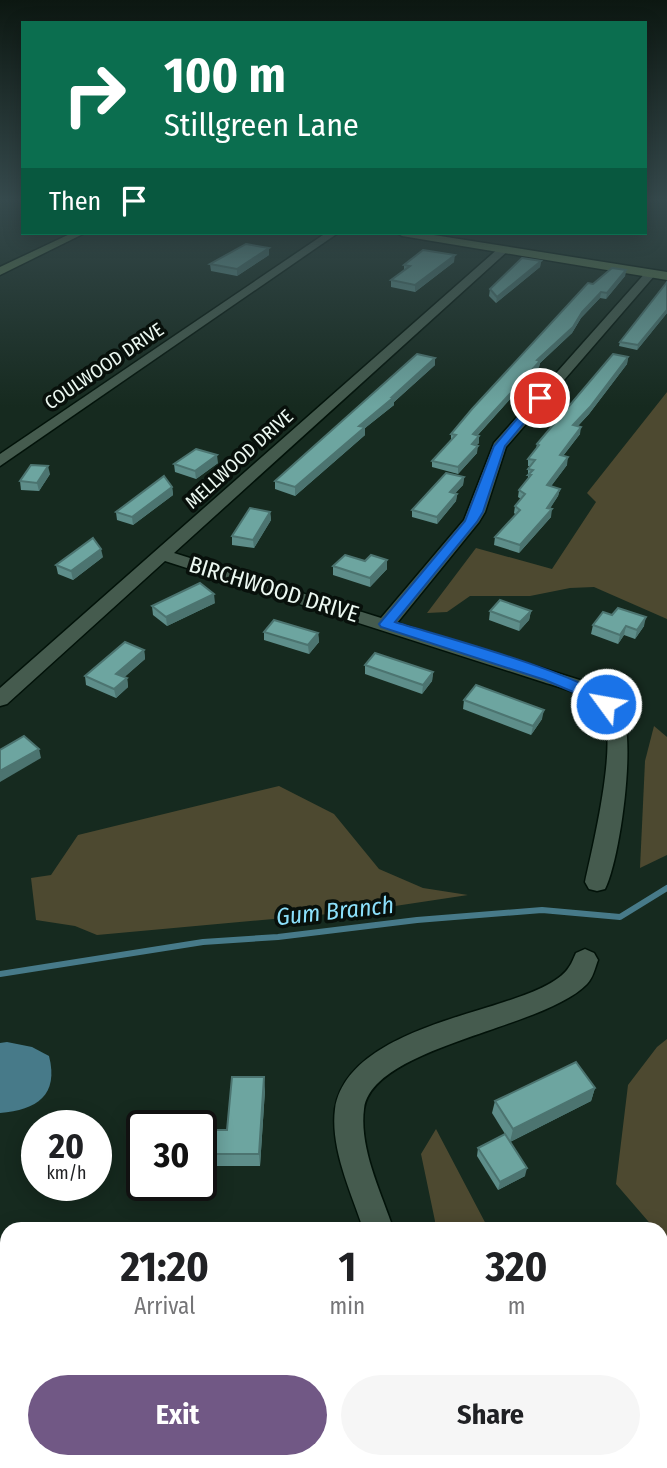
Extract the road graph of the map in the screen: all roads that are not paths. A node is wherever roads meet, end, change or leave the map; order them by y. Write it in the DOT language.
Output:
graph roads {
  1 [pos="280,270"];
  2 [pos="482,270"];
  3 [pos="631,270"];
  4 [pos="659,274"];
  5 [pos="0,461"];
  6 [pos="163,555"];
  7 [pos="386,624"];
  8 [pos="0,699"];
  9 [pos="597,882"];
  10 [pos="585,960"];
  11 [pos="376,1222"];
  1 -- 5 [label="street, COULWOOD DRIVE"];
  2 -- 6 [label="street, MELLWOOD DRIVE"];
  3 -- 4 [label="street"];
  4 -- 7 [label="street"];
  6 -- 7 [label="street, BIRCHWOOD DRIVE"];
  6 -- 8 [label="street, MELLWOOD DRIVE"];
  7 -- 9 [label="street, BIRCHWOOD DRIVE"];
  10 -- 11 [label="street"];
}
